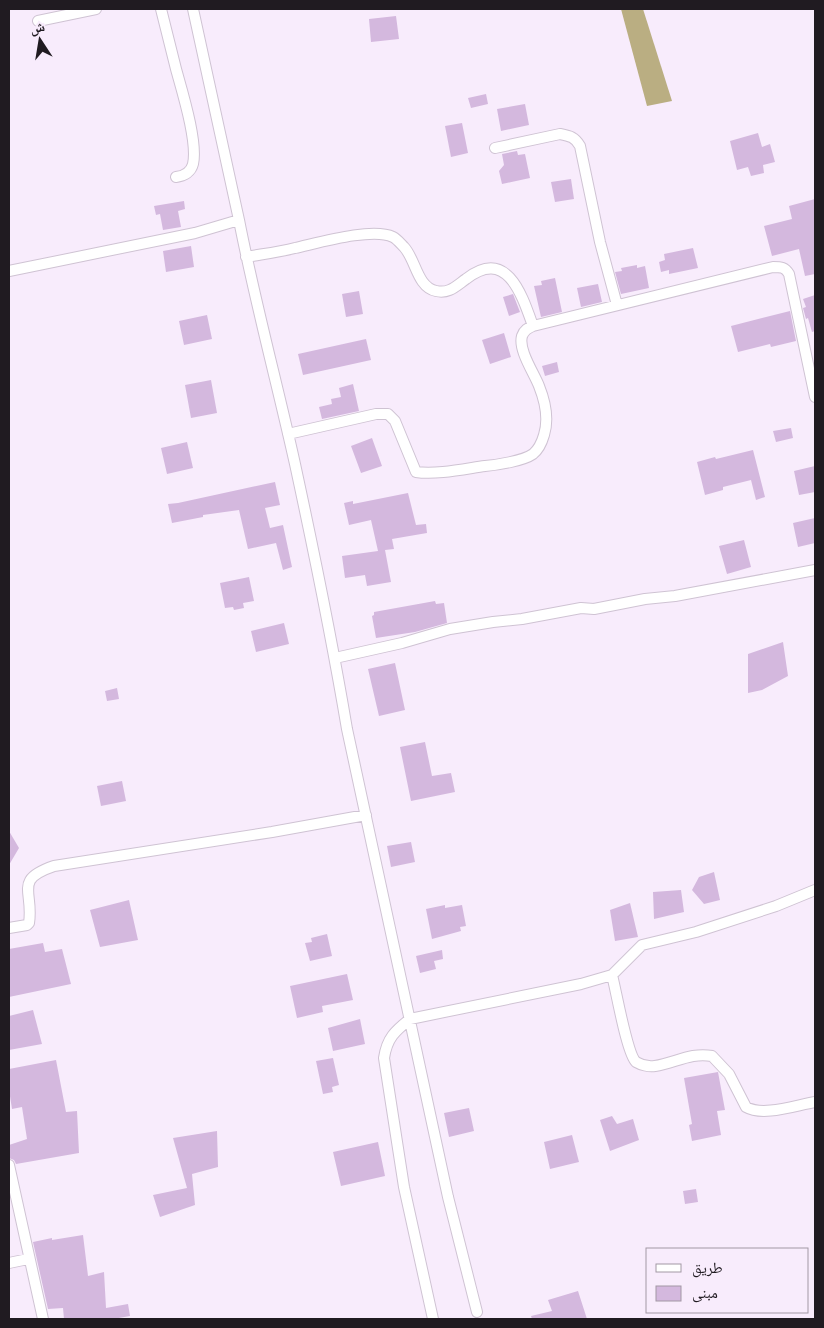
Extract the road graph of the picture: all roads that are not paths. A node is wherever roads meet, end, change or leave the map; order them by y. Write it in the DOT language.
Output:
graph roads {
  1 [pos="96,9"];
  2 [pos="161,9"];
  3 [pos="193,9"];
  4 [pos="38,21"];
  5 [pos="495,148"];
  6 [pos="176,177"];
  7 [pos="239,220"];
  8 [pos="246,257"];
  9 [pos="9,270"];
  10 [pos="617,305"];
  11 [pos="533,326"];
  12 [pos="811,360"];
  13 [pos="815,397"];
  14 [pos="288,434"];
  15 [pos="815,570"];
  16 [pos="335,658"];
  17 [pos="366,815"];
  18 [pos="815,890"];
  19 [pos="9,928"];
  20 [pos="612,975"];
  21 [pos="410,1019"];
  22 [pos="815,1102"];
  23 [pos="9,1165"];
  24 [pos="28,1259"];
  25 [pos="9,1263"];
  26 [pos="477,1312"];
  27 [pos="43,1319"];
  28 [pos="433,1319"];
  1 -- 4 [label="street"];
  2 -- 6 [label="street"];
  3 -- 7 [label="street"];
  5 -- 10 [label="street"];
  7 -- 8 [label="street"];
  7 -- 9 [label="street"];
  8 -- 11 [label="street"];
  8 -- 14 [label="street"];
  10 -- 11 [label="street"];
  10 -- 12 [label="street"];
  11 -- 14 [label="street"];
  12 -- 13 [label="street"];
  14 -- 16 [label="street"];
  15 -- 16 [label="street"];
  16 -- 17 [label="street"];
  17 -- 19 [label="street"];
  17 -- 21 [label="street"];
  18 -- 20 [label="street"];
  20 -- 21 [label="street"];
  20 -- 22 [label="street"];
  21 -- 26 [label="street"];
  21 -- 28 [label="street"];
  23 -- 24 [label="street"];
  24 -- 25 [label="street"];
  24 -- 27 [label="street"];
}
